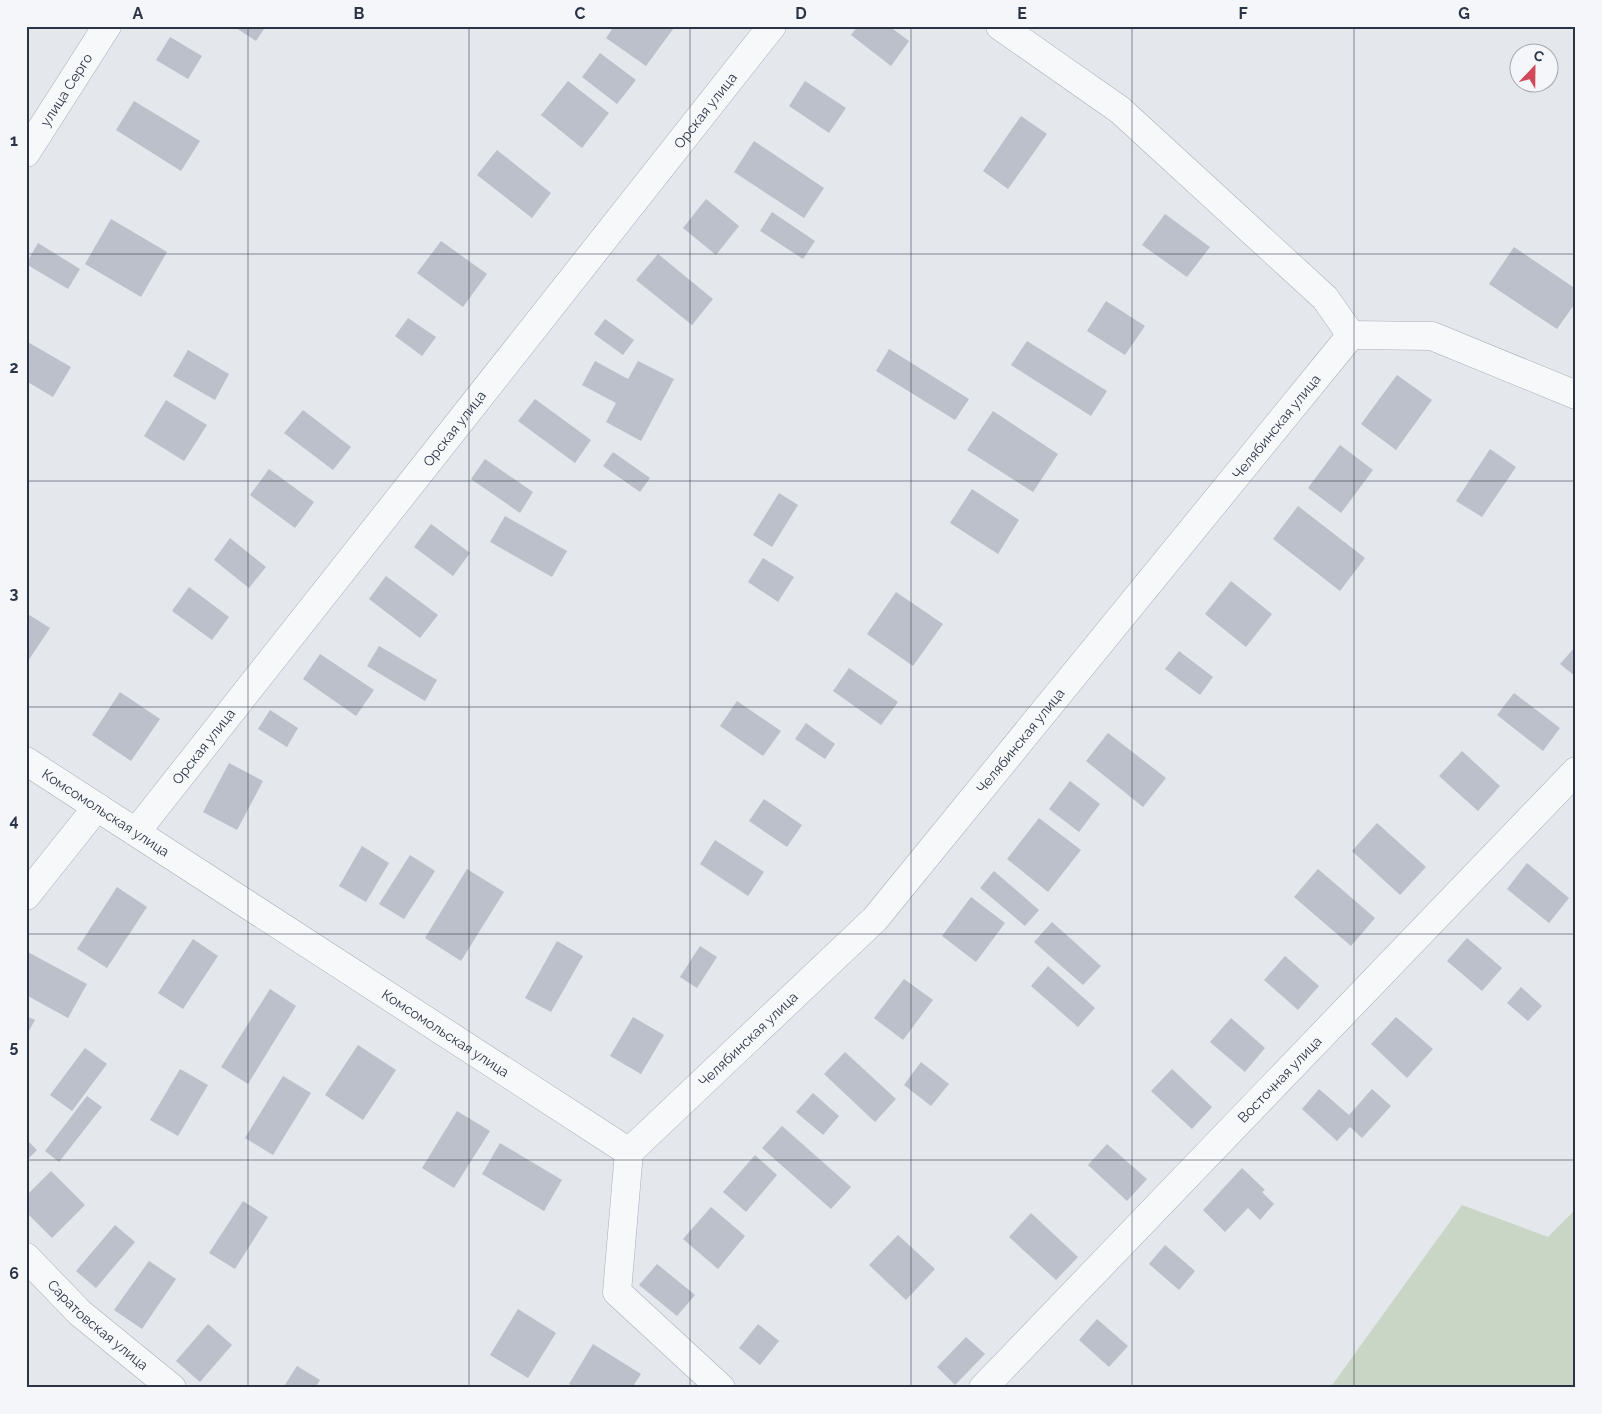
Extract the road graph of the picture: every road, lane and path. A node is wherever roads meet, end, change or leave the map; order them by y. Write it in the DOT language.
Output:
graph roads {
  1 [pos="107,26"];
  2 [pos="772,26"];
  3 [pos="1000,26"];
  4 [pos="26,154"];
  5 [pos="1350,335"];
  6 [pos="1576,395"];
  7 [pos="26,761"];
  8 [pos="1576,770"];
  9 [pos="97,807"];
  10 [pos="136,832"];
  11 [pos="26,896"];
  12 [pos="629,1152"];
  13 [pos="26,1257"];
  14 [pos="172,1388"];
  15 [pos="721,1388"];
  16 [pos="983,1388"];
  1 -- 4 [label="street, улица Серго"];
  2 -- 10 [label="street, Орская улица"];
  3 -- 5 [label="street"];
  5 -- 6 [label="street"];
  5 -- 12 [label="street, Челябинская улица"];
  7 -- 9 [label="street, Комсомольская улица"];
  8 -- 16 [label="street, Восточная улица"];
  9 -- 10 [label="street, Комсомольская улица"];
  9 -- 11 [label="street"];
  10 -- 12 [label="street, Комсомольская улица"];
  12 -- 15 [label="street"];
  13 -- 14 [label="street, Саратовская улица"];
}
